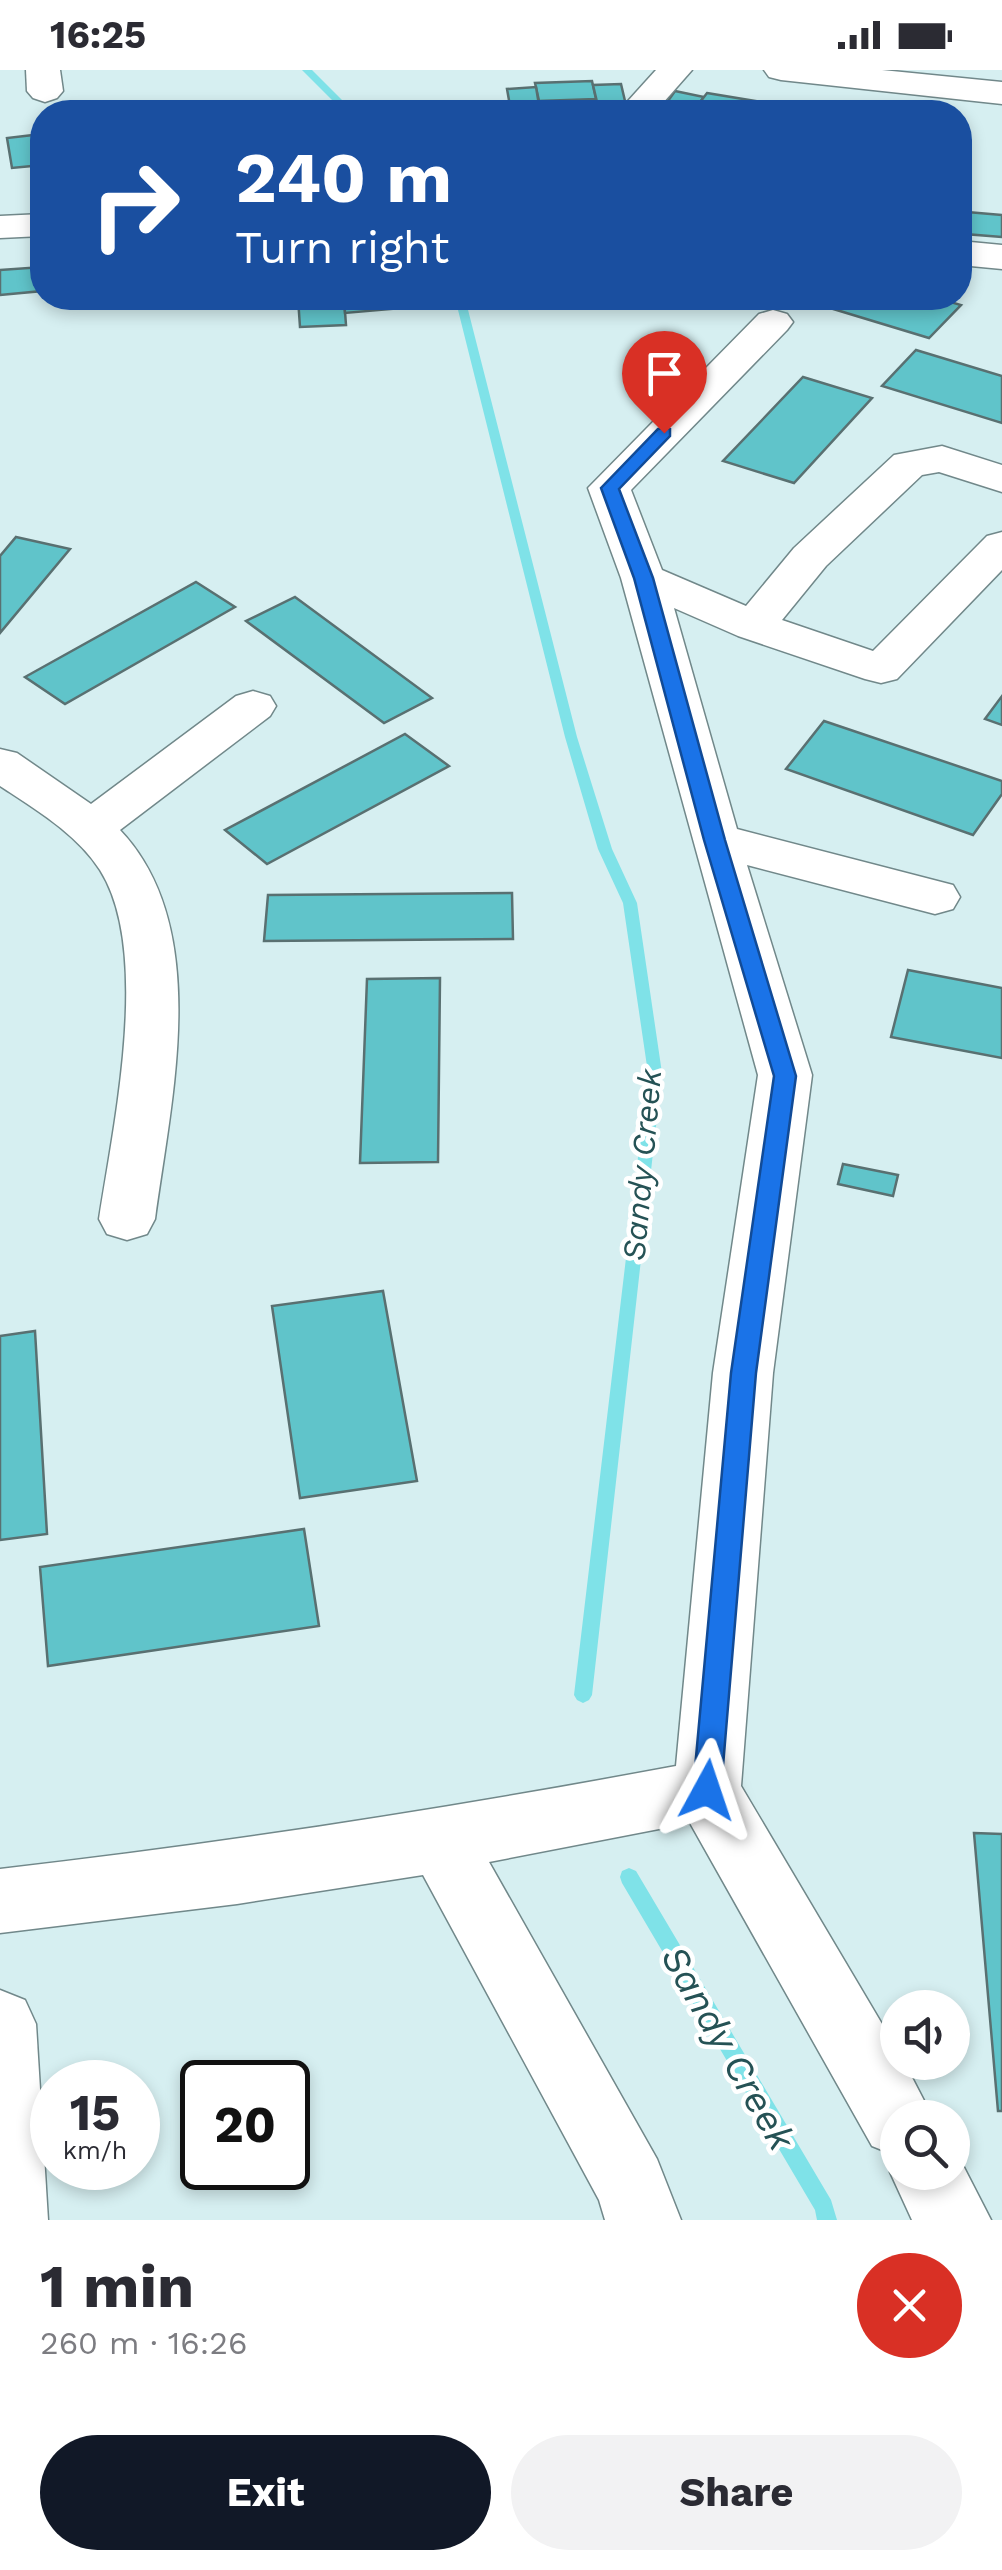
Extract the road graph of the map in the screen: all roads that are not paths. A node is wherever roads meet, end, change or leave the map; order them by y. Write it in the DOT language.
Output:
graph roads {
  1 [pos="675,70"];
  2 [pos="781,70"];
  3 [pos="1002,92"];
  4 [pos="647,100"];
  5 [pos="30,225"];
  6 [pos="0,227"];
  7 [pos="972,254"];
  8 [pos="1002,257"];
  9 [pos="773,322"];
  10 [pos="1002,479"];
  11 [pos="1002,545"];
  12 [pos="644,578"];
  13 [pos="754,626"];
  14 [pos="252,706"];
  15 [pos="0,764"];
  16 [pos="90,829"];
  17 [pos="714,840"];
  18 [pos="935,897"];
  19 [pos="127,1219"];
  20 [pos="707,1790"];
  21 [pos="441,1841"];
  22 [pos="0,1900"];
  23 [pos="0,2024"];
  24 [pos="886,2100"];
  25 [pos="937,2190"];
  26 [pos="10,2220"];
  27 [pos="643,2220"];
  28 [pos="954,2220"];
  1 -- 4 [label="street"];
  2 -- 3 [label="street"];
  5 -- 6 [label="street"];
  7 -- 8 [label="street"];
  9 -- 12 [label="street"];
  10 -- 13 [label="street"];
  11 -- 13 [label="street"];
  12 -- 13 [label="street"];
  12 -- 17 [label="street"];
  14 -- 16 [label="street"];
  15 -- 16 [label="street"];
  16 -- 19 [label="street"];
  17 -- 18 [label="street"];
  17 -- 20 [label="street"];
  20 -- 21 [label="street"];
  20 -- 24 [label="street"];
  21 -- 22 [label="street"];
  21 -- 27 [label="street"];
  23 -- 26 [label="street"];
  25 -- 28 [label="street"];
}
